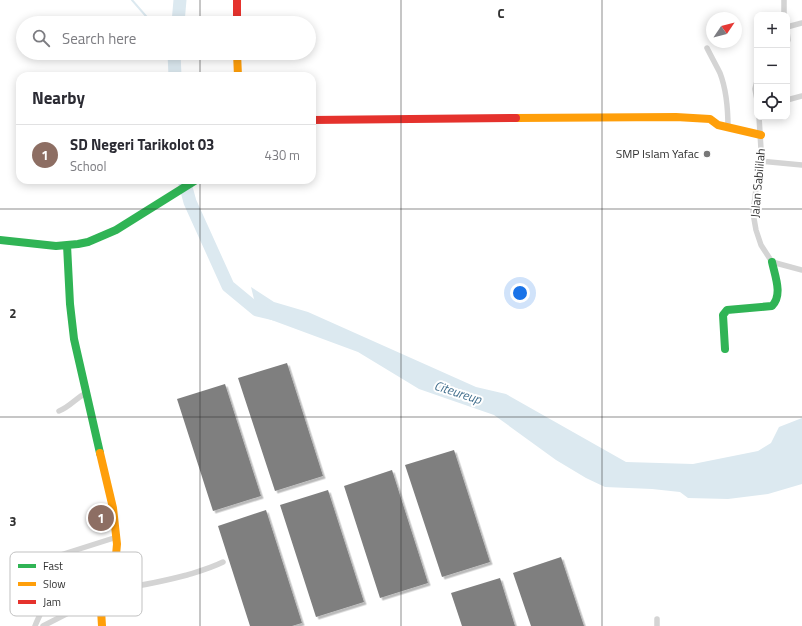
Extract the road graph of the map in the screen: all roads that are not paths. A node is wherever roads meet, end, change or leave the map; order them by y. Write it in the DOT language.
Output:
graph roads {
  1 [pos="237,0"];
  2 [pos="784,0"];
  3 [pos="784,12"];
  4 [pos="237,16"];
  5 [pos="802,23"];
  6 [pos="790,26"];
  7 [pos="707,48"];
  8 [pos="237,60"];
  9 [pos="238,72"];
  10 [pos="802,96"];
  11 [pos="790,99"];
  12 [pos="316,120"];
  13 [pos="759,120"];
  14 [pos="728,128"];
  15 [pos="761,135"];
  16 [pos="759,160"];
  17 [pos="802,165"];
  18 [pos="190,184"];
  19 [pos="0,240"];
  20 [pos="67,245"];
  21 [pos="772,262"];
  22 [pos="802,270"];
  23 [pos="725,349"];
  24 [pos="86,393"];
  25 [pos="58,411"];
  26 [pos="117,537"];
  27 [pos="70,552"];
  28 [pos="116,552"];
  29 [pos="222,562"];
  30 [pos="142,585"];
  31 [pos="39,616"];
  32 [pos="62,616"];
  33 [pos="100,616"];
  34 [pos="657,619"];
  35 [pos="35,626"];
  36 [pos="42,626"];
  37 [pos="102,626"];
  38 [pos="657,626"];
  1 -- 4 [label="street"];
  2 -- 3 [label="street"];
  5 -- 6 [label="street"];
  7 -- 14 [label="street"];
  8 -- 9 [label="street"];
  10 -- 11 [label="street"];
  12 -- 14 [label="street"];
  13 -- 15 [label="street, Jalan Sabililah"];
  14 -- 15 [label="street"];
  15 -- 16 [label="street, Jalan Sabililah"];
  16 -- 17 [label="street"];
  16 -- 21 [label="street, Jalan Sabililah"];
  18 -- 20 [label="street"];
  19 -- 20 [label="street"];
  20 -- 24 [label="street"];
  21 -- 22 [label="street"];
  21 -- 23 [label="street"];
  24 -- 25 [label="street"];
  24 -- 26 [label="street"];
  26 -- 27 [label="street"];
  26 -- 28 [label="street"];
  29 -- 30 [label="street"];
  31 -- 35 [label="street"];
  32 -- 36 [label="street"];
  33 -- 37 [label="street"];
  34 -- 38 [label="street"];
}
